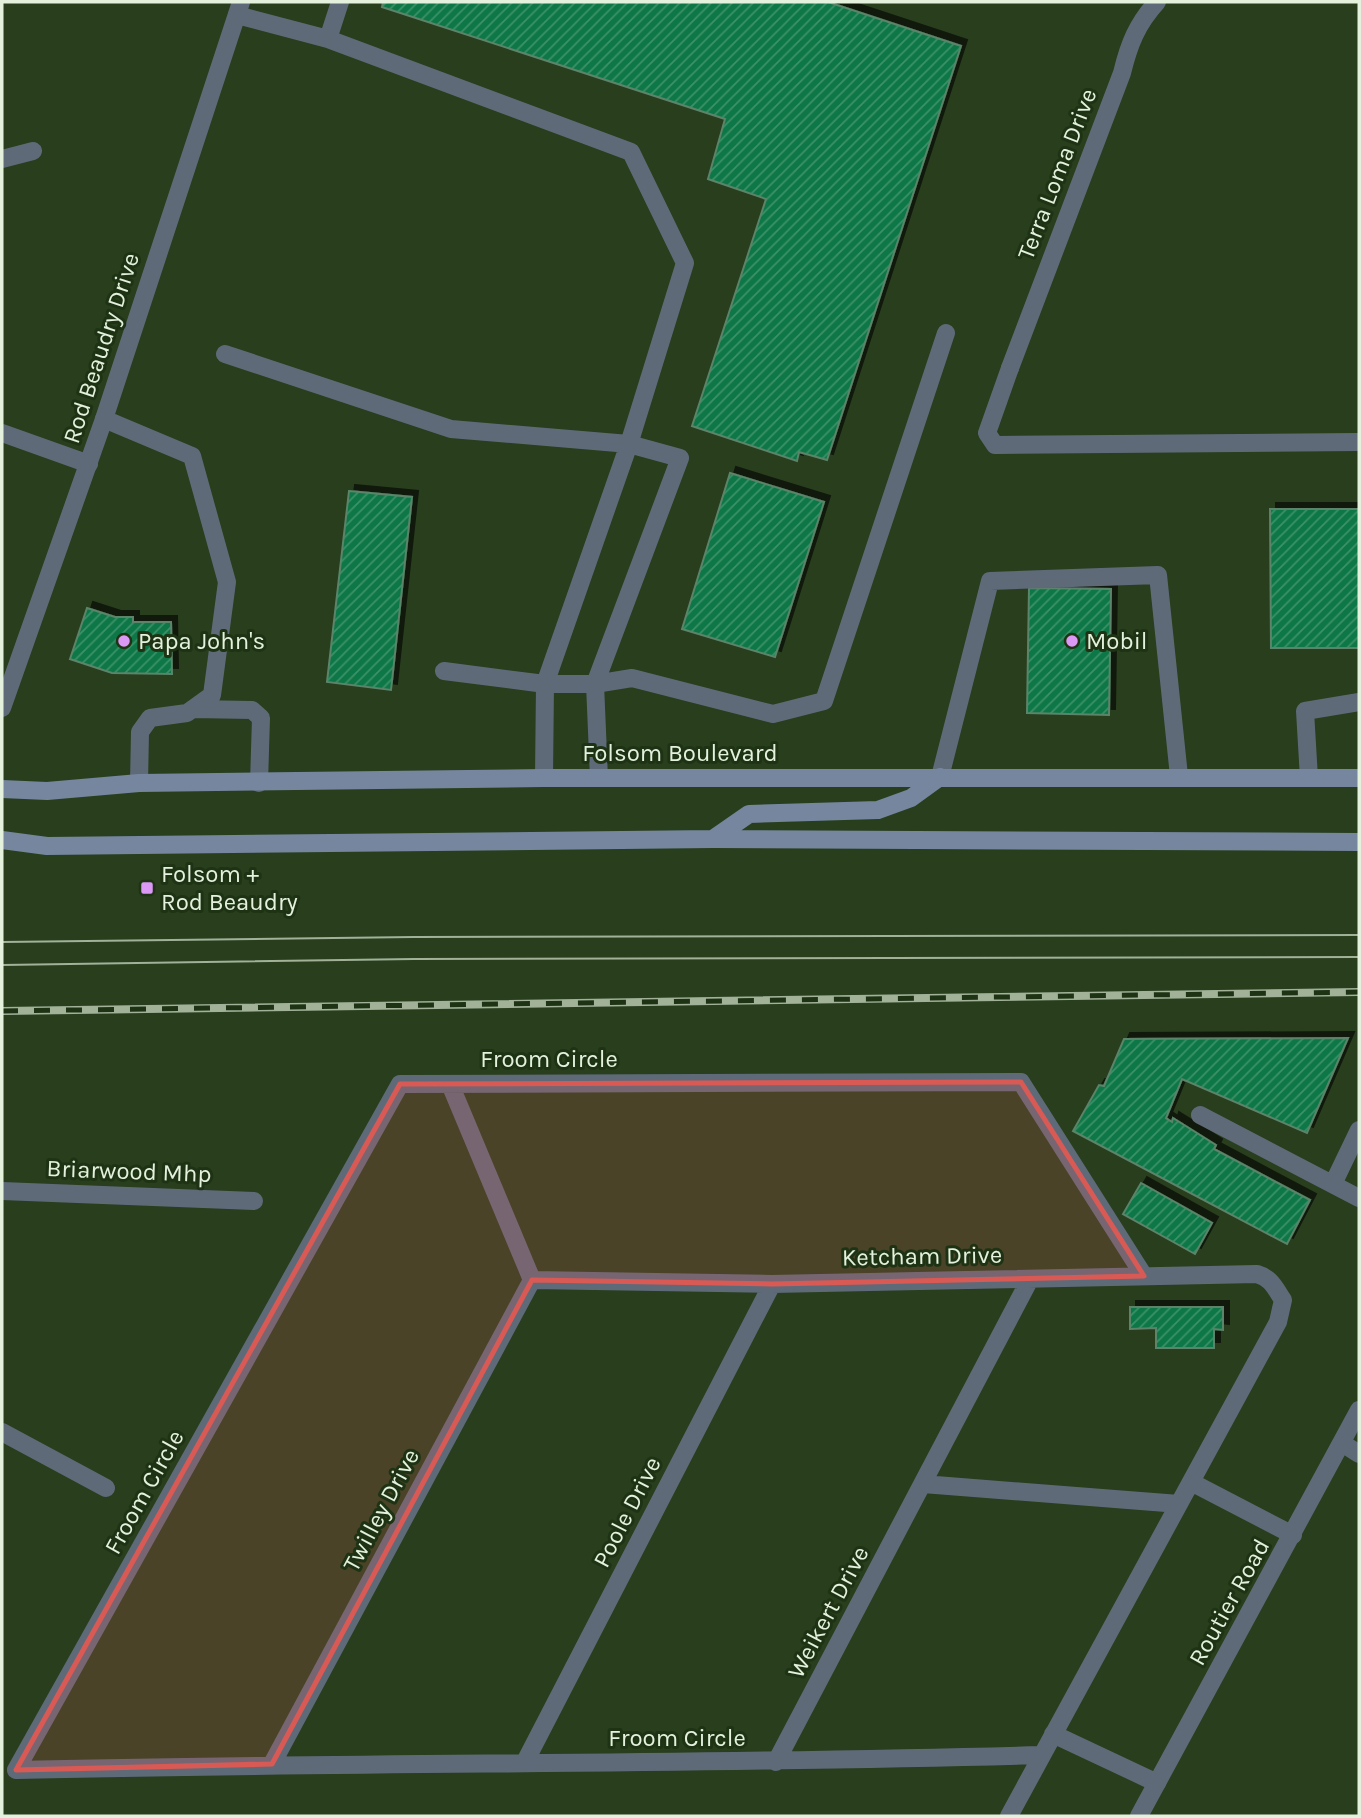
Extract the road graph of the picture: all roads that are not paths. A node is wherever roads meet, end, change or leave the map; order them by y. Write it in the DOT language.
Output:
graph roads {
  1 [pos="340,2"];
  2 [pos="1157,2"];
  3 [pos="239,8"];
  4 [pos="328,39"];
  5 [pos="33,151"];
  6 [pos="2,159"];
  7 [pos="946,333"];
  8 [pos="225,354"];
  9 [pos="104,419"];
  10 [pos="2,433"];
  11 [pos="1359,442"];
  12 [pos="629,444"];
  13 [pos="89,464"];
  14 [pos="444,671"];
  15 [pos="545,684"];
  16 [pos="595,684"];
  17 [pos="1359,702"];
  18 [pos="2,708"];
  19 [pos="193,709"];
  20 [pos="1179,776"];
  21 [pos="940,777"];
  22 [pos="544,778"];
  23 [pos="599,778"];
  24 [pos="1309,778"];
  25 [pos="1359,778"];
  26 [pos="139,783"];
  27 [pos="259,783"];
  28 [pos="2,789"];
  29 [pos="713,839"];
  30 [pos="2,840"];
  31 [pos="1359,842"];
  32 [pos="450,1084"];
  33 [pos="1199,1115"];
  34 [pos="1359,1130"];
  35 [pos="1333,1184"];
  36 [pos="2,1191"];
  37 [pos="1359,1198"];
  38 [pos="254,1201"];
  39 [pos="1144,1276"];
  40 [pos="1030,1279"];
  41 [pos="532,1280"];
  42 [pos="772,1283"];
  43 [pos="1359,1410"];
  44 [pos="2,1432"];
  45 [pos="1342,1443"];
  46 [pos="1359,1454"];
  47 [pos="1191,1482"];
  48 [pos="923,1484"];
  49 [pos="106,1488"];
  50 [pos="1179,1504"];
  51 [pos="1293,1535"];
  52 [pos="1053,1734"];
  53 [pos="1041,1755"];
  54 [pos="526,1762"];
  55 [pos="776,1762"];
  56 [pos="272,1764"];
  57 [pos="1157,1783"];
  58 [pos="1009,1816"];
  59 [pos="1139,1816"];
  1 -- 4 [label="street"];
  2 -- 11 [label="street, Terra Loma Drive"];
  3 -- 4 [label="street"];
  3 -- 9 [label="street, Rod Beaudry Drive"];
  4 -- 12 [label="street"];
  5 -- 6 [label="street"];
  7 -- 16 [label="street"];
  8 -- 12 [label="street"];
  9 -- 13 [label="street, Rod Beaudry Drive"];
  9 -- 19 [label="street"];
  10 -- 13 [label="street"];
  12 -- 15 [label="street"];
  12 -- 16 [label="street"];
  13 -- 18 [label="street, Rod Beaudry Drive"];
  14 -- 15 [label="street"];
  15 -- 16 [label="street"];
  15 -- 22 [label="street"];
  16 -- 23 [label="street"];
  17 -- 24 [label="street"];
  19 -- 26 [label="street"];
  19 -- 27 [label="street"];
  20 -- 21 [label="main road, Folsom Boulevard"];
  20 -- 21 [label="street"];
  20 -- 24 [label="main road, Folsom Boulevard"];
  21 -- 23 [label="main road, Folsom Boulevard"];
  21 -- 29 [label="main road"];
  22 -- 23 [label="main road, Folsom Boulevard"];
  22 -- 27 [label="main road, Folsom Boulevard"];
  24 -- 25 [label="main road, Folsom Boulevard"];
  26 -- 27 [label="main road, Folsom Boulevard"];
  26 -- 28 [label="main road, Folsom Boulevard"];
  29 -- 30 [label="main road"];
  29 -- 31 [label="main road"];
  32 -- 39 [label="street, Froom Circle"];
  32 -- 41 [label="street"];
  32 -- 56 [label="street, Froom Circle"];
  33 -- 35 [label="street"];
  34 -- 35 [label="street"];
  35 -- 37 [label="street"];
  36 -- 38 [label="street, Briarwood Mhp"];
  39 -- 40 [label="street, Ketcham Drive"];
  39 -- 47 [label="street, Ketcham Drive"];
  40 -- 42 [label="street, Ketcham Drive"];
  40 -- 48 [label="street, Weikert Drive"];
  41 -- 42 [label="street, Ketcham Drive"];
  41 -- 56 [label="street, Twilley Drive"];
  42 -- 54 [label="street, Poole Drive"];
  43 -- 45 [label="street, Routier Road"];
  44 -- 49 [label="street"];
  45 -- 46 [label="street"];
  45 -- 51 [label="street, Routier Road"];
  47 -- 50 [label="street, Ketcham Drive"];
  47 -- 51 [label="street"];
  48 -- 50 [label="street"];
  48 -- 55 [label="street, Weikert Drive"];
  50 -- 52 [label="street, Ketcham Drive"];
  51 -- 57 [label="street, Routier Road"];
  52 -- 53 [label="street, Ketcham Drive"];
  52 -- 57 [label="street"];
  53 -- 55 [label="street, Froom Circle"];
  53 -- 58 [label="street, Ketcham Drive"];
  54 -- 55 [label="street, Froom Circle"];
  54 -- 56 [label="street, Froom Circle"];
  57 -- 59 [label="street, Routier Road"];
}
